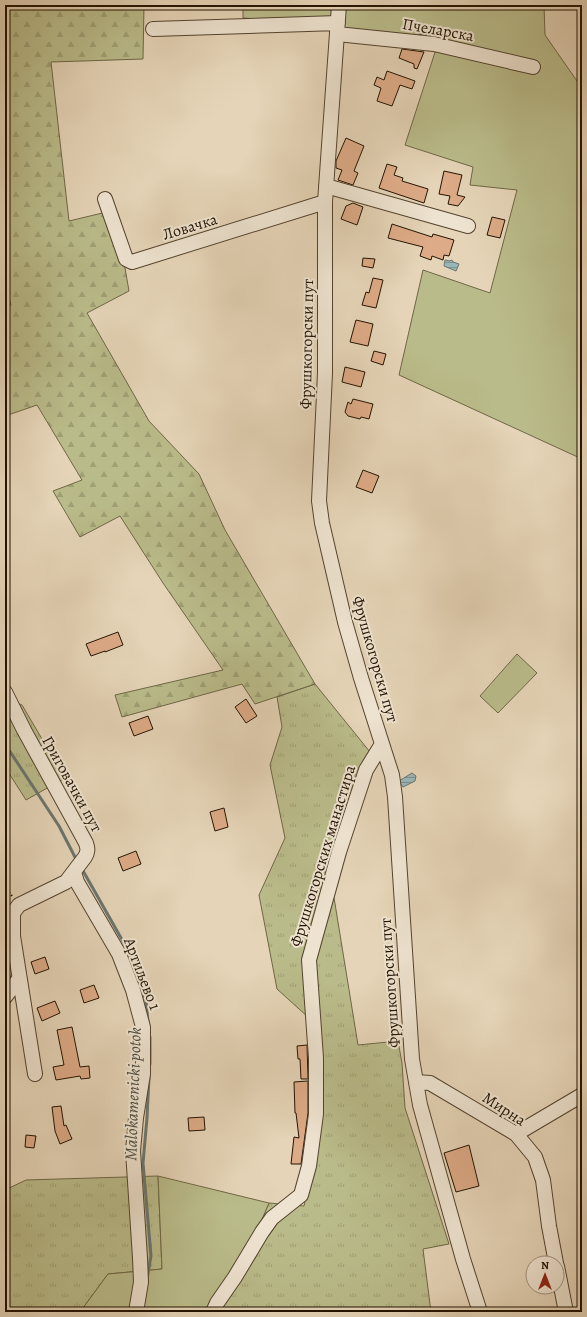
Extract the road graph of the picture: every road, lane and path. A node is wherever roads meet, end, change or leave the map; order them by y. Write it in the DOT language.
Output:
graph roads {
  1 [pos="339,5"];
  2 [pos="338,28"];
  3 [pos="153,30"];
  4 [pos="533,67"];
  5 [pos="326,186"];
  6 [pos="105,199"];
  7 [pos="325,202"];
  8 [pos="468,226"];
  9 [pos="5,692"];
  10 [pos="382,744"];
  11 [pos="74,872"];
  12 [pos="19,979"];
  13 [pos="5,997"];
  14 [pos="35,1074"];
  15 [pos="416,1082"];
  16 [pos="582,1095"];
  17 [pos="516,1134"];
  18 [pos="554,1255"];
  19 [pos="563,1295"];
  20 [pos="136,1312"];
  21 [pos="213,1312"];
  22 [pos="480,1312"];
  23 [pos="566,1312"];
  1 -- 2 [label="street, Фрушкогорски пут"];
  2 -- 3 [label="street, Пчеларска"];
  2 -- 4 [label="street, Пчеларска"];
  2 -- 5 [label="street, Фрушкогорски пут"];
  5 -- 7 [label="street, Фрушкогорски пут"];
  5 -- 8 [label="street"];
  6 -- 7 [label="street, Ловачка"];
  7 -- 10 [label="street, Фрушкогорски пут"];
  9 -- 11 [label="street, Григовачки пут"];
  10 -- 15 [label="street, Фрушкогорски пут"];
  10 -- 21 [label="street, Фрушкогорских манастира"];
  11 -- 12 [label="street, Григовачки пут"];
  11 -- 20 [label="street, Артиљево 1"];
  12 -- 13 [label="street"];
  12 -- 14 [label="street, Григовачки пут"];
  15 -- 17 [label="street, Мирна"];
  15 -- 22 [label="street, Фрушкогорски пут"];
  16 -- 17 [label="street"];
  17 -- 18 [label="street, Мирна"];
  19 -- 23 [label="street"];
}
